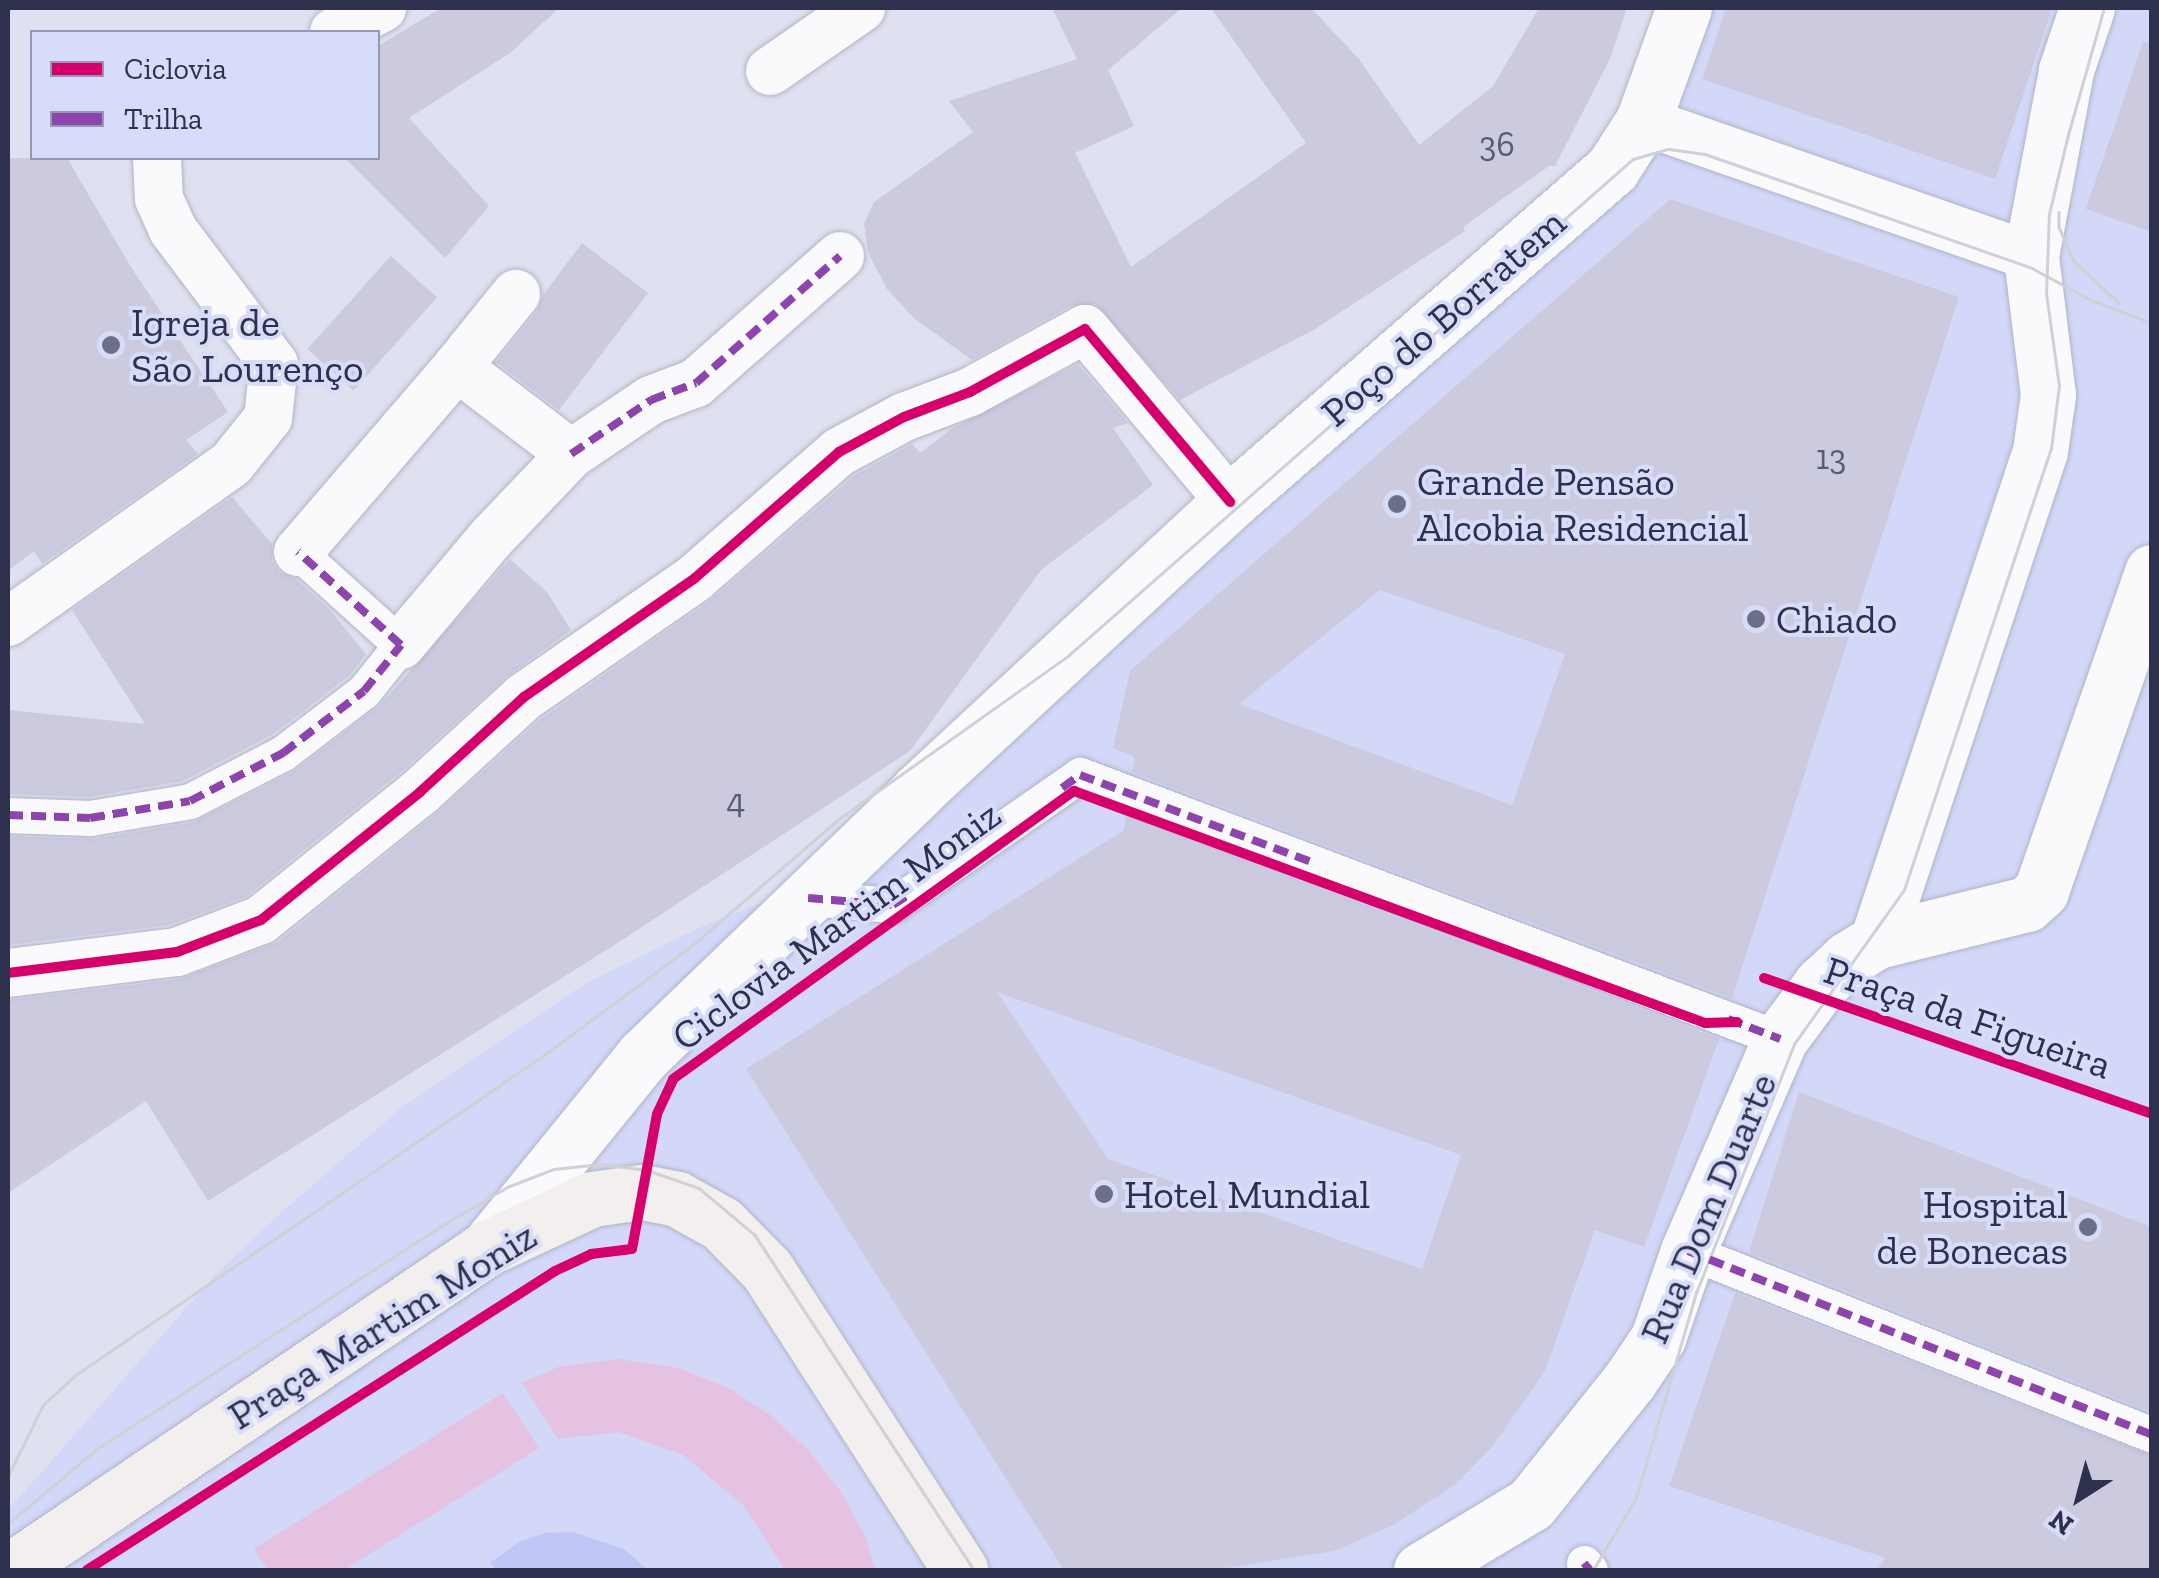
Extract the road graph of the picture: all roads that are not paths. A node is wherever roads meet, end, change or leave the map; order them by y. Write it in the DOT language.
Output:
graph roads {
  1 [pos="382,8"];
  2 [pos="861,8"];
  3 [pos="1684,8"];
  4 [pos="2087,8"];
  5 [pos="338,30"];
  6 [pos="786,59"];
  7 [pos="1643,121"];
  8 [pos="157,160"];
  9 [pos="840,256"];
  10 [pos="2031,256"];
  11 [pos="516,294"];
  12 [pos="457,367"];
  13 [pos="571,454"];
  14 [pos="1230,502"];
  15 [pos="298,552"];
  16 [pos="2152,572"];
  17 [pos="8,622"];
  18 [pos="401,645"];
  19 [pos="8,815"];
  20 [pos="808,898"];
  21 [pos="1877,941"];
  22 [pos="8,973"];
  23 [pos="1780,1039"];
  24 [pos="488,1248"];
  25 [pos="1688,1251"];
  26 [pos="2152,1436"];
  27 [pos="12,1570"];
  28 [pos="960,1570"];
  29 [pos="1421,1570"];
  1 -- 5 [label="street"];
  2 -- 6 [label="street"];
  3 -- 7 [label="main road, Poço do Borratem"];
  4 -- 10 [label="main road, Praça da Figueira"];
  7 -- 10 [label="street"];
  7 -- 14 [label="main road, Poço do Borratem"];
  8 -- 17 [label="street"];
  9 -- 13 [label="street"];
  10 -- 21 [label="main road, Praça da Figueira"];
  11 -- 12 [label="street"];
  12 -- 13 [label="street"];
  12 -- 15 [label="street"];
  13 -- 18 [label="street"];
  14 -- 20 [label="main road, Poço do Borratem"];
  14 -- 22 [label="street"];
  15 -- 18 [label="street"];
  16 -- 21 [label="main road, Praça da Figueira"];
  18 -- 19 [label="street"];
  20 -- 23 [label="street"];
  20 -- 24 [label="main road, Poço do Borratem"];
  21 -- 23 [label="main road, Praça da Figueira"];
  23 -- 25 [label="main road, Rua Dom Duarte"];
  24 -- 27 [label="main road, Praça Martim Moniz"];
  24 -- 28 [label="main road, Praça Martim Moniz"];
  25 -- 26 [label="street"];
  25 -- 29 [label="main road, Rua Dom Duarte"];
}
